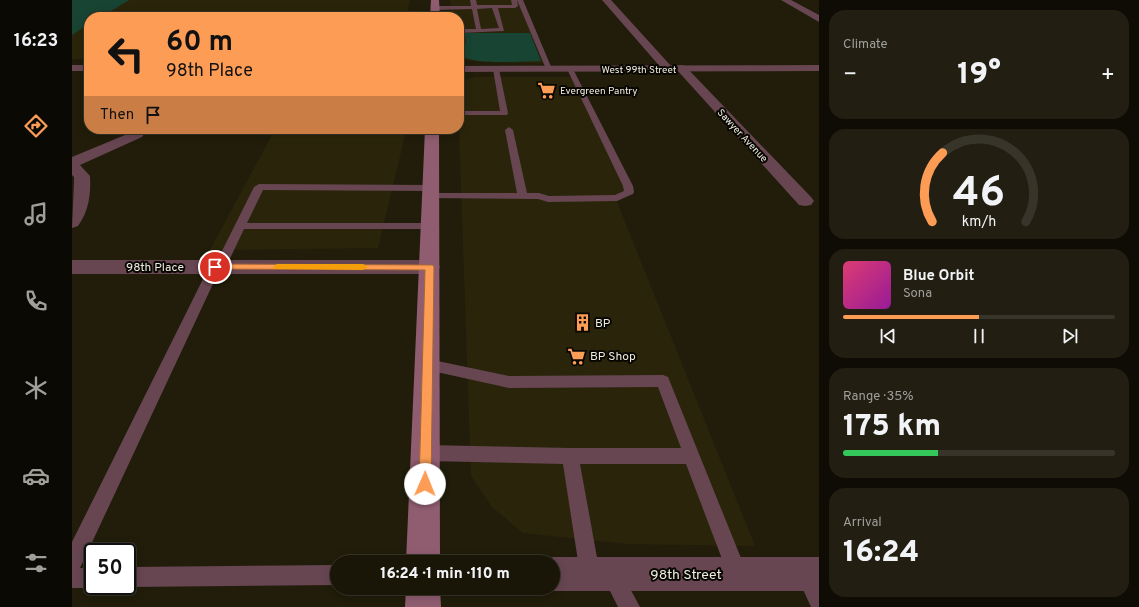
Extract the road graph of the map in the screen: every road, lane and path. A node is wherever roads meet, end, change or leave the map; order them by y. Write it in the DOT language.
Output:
graph roads {
  1 [pos="474,0"];
  2 [pos="501,0"];
  3 [pos="514,0"];
  4 [pos="520,0"];
  5 [pos="606,0"];
  6 [pos="785,0"];
  7 [pos="435,8"];
  8 [pos="475,8"];
  9 [pos="495,8"];
  10 [pos="503,8"];
  11 [pos="819,19"];
  12 [pos="464,31"];
  13 [pos="479,31"];
  14 [pos="72,68"];
  15 [pos="84,68"];
  16 [pos="674,68"];
  17 [pos="819,68"];
  18 [pos="464,69"];
  19 [pos="496,69"];
  20 [pos="548,69"];
  21 [pos="570,69"];
  22 [pos="464,113"];
  23 [pos="509,130"];
  24 [pos="137,134"];
  25 [pos="432,134"];
  26 [pos="72,163"];
  27 [pos="72,166"];
  28 [pos="431,192"];
  29 [pos="523,196"];
  30 [pos="805,201"];
  31 [pos="72,222"];
  32 [pos="240,226"];
  33 [pos="430,226"];
  34 [pos="72,267"];
  35 [pos="217,267"];
  36 [pos="430,267"];
  37 [pos="428,365"];
  38 [pos="426,453"];
  39 [pos="570,456"];
  40 [pos="692,456"];
  41 [pos="424,555"];
  42 [pos="72,563"];
  43 [pos="560,574"];
  44 [pos="600,574"];
  45 [pos="737,574"];
  46 [pos="330,575"];
  47 [pos="136,577"];
  48 [pos="72,578"];
  49 [pos="84,578"];
  50 [pos="815,583"];
  51 [pos="423,595"];
  52 [pos="422,607"];
  53 [pos="630,607"];
  1 -- 8 [label="lane"];
  2 -- 10 [label="lane"];
  3 -- 10 [label="lane"];
  4 -- 20 [label="lane"];
  5 -- 16 [label="street, Sawyer Avenue"];
  6 -- 11 [label="street"];
  7 -- 8 [label="lane"];
  8 -- 9 [label="lane"];
  8 -- 13 [label="lane"];
  9 -- 10 [label="lane"];
  9 -- 13 [label="lane"];
  12 -- 13 [label="lane"];
  14 -- 15 [label="street"];
  16 -- 17 [label="street, West 99th Street"];
  16 -- 21 [label="street, West 99th Street"];
  16 -- 30 [label="street, Sawyer Avenue"];
  18 -- 19 [label="street, West 99th Street"];
  19 -- 20 [label="street, West 99th Street"];
  19 -- 22 [label="lane"];
  20 -- 21 [label="street, West 99th Street"];
  21 -- 29 [label="lane"];
  23 -- 29 [label="lane"];
  24 -- 26 [label="street"];
  25 -- 28 [label="main road"];
  27 -- 31 [label="street"];
  28 -- 29 [label="lane"];
  28 -- 32 [label="lane"];
  28 -- 33 [label="main road"];
  32 -- 33 [label="lane"];
  32 -- 35 [label="lane"];
  33 -- 36 [label="main road"];
  34 -- 35 [label="street, 98th Place"];
  35 -- 36 [label="street, 98th Place"];
  35 -- 42 [label="lane"];
  36 -- 37 [label="main road"];
  37 -- 38 [label="main road"];
  37 -- 40 [label="lane"];
  38 -- 39 [label="lane"];
  38 -- 41 [label="main road"];
  39 -- 40 [label="lane"];
  39 -- 44 [label="lane"];
  40 -- 45 [label="lane"];
  43 -- 44 [label="street, 98th Street"];
  44 -- 45 [label="street, 98th Street"];
  44 -- 53 [label="lane"];
  45 -- 50 [label="street, 98th Street"];
  46 -- 47 [label="lane"];
  48 -- 49 [label="lane"];
  51 -- 52 [label="main road"];
}
